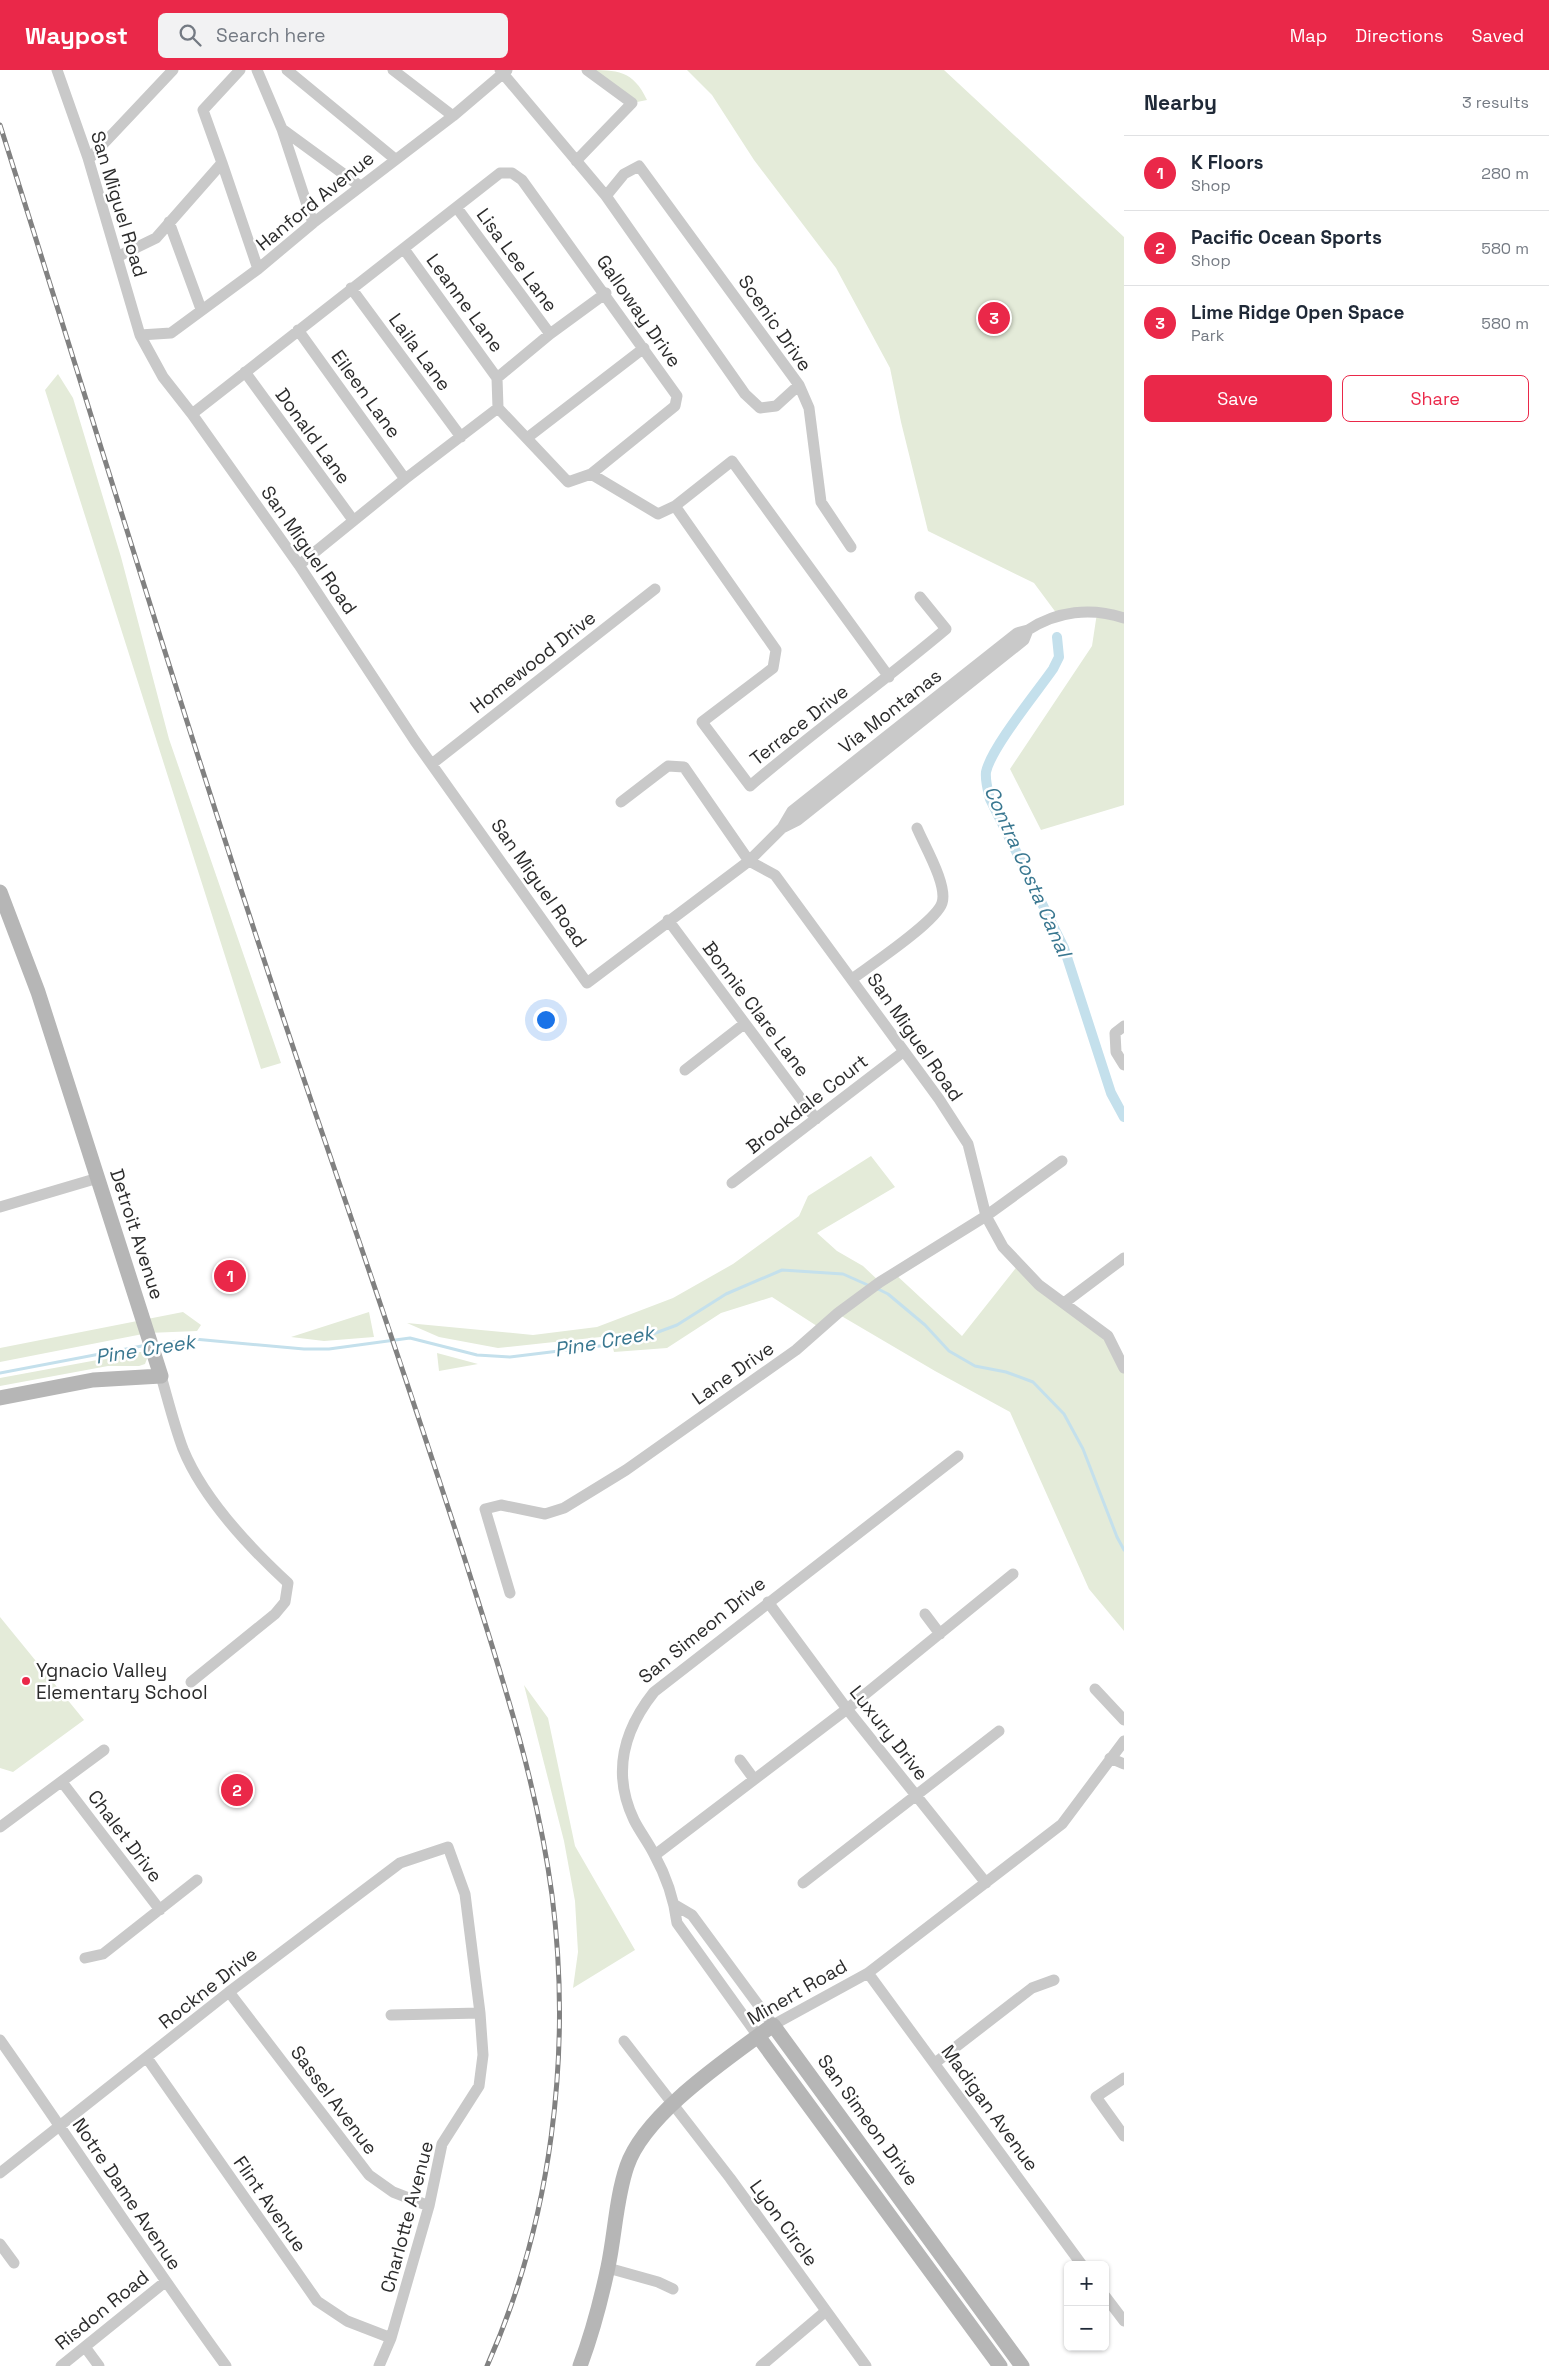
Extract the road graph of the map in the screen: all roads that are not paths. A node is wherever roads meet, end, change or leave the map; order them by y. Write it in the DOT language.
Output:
graph roads {
  1 [pos="57,70"];
  2 [pos="173,70"];
  3 [pos="240,70"];
  4 [pos="257,70"];
  5 [pos="287,70"];
  6 [pos="394,70"];
  7 [pos="587,70"];
  8 [pos="503,71"];
  9 [pos="453,116"];
  10 [pos="282,129"];
  11 [pos="89,159"];
  12 [pos="395,159"];
  13 [pos="576,161"];
  14 [pos="222,163"];
  15 [pos="360,186"];
  16 [pos="606,196"];
  17 [pos="457,208"];
  18 [pos="169,222"];
  19 [pos="313,223"];
  20 [pos="404,249"];
  21 [pos="117,256"];
  22 [pos="258,270"];
  23 [pos="351,288"];
  24 [pos="606,294"];
  25 [pos="201,309"];
  26 [pos="298,330"];
  27 [pos="550,334"];
  28 [pos="140,335"];
  29 [pos="644,348"];
  30 [pos="245,372"];
  31 [pos="497,378"];
  32 [pos="799,385"];
  33 [pos="498,408"];
  34 [pos="192,414"];
  35 [pos="461,437"];
  36 [pos="527,438"];
  37 [pos="591,474"];
  38 [pos="405,479"];
  39 [pos="675,506"];
  40 [pos="353,520"];
  41 [pos="851,547"];
  42 [pos="299,565"];
  43 [pos="656,589"];
  44 [pos="920,597"];
  45 [pos="1124,618"];
  46 [pos="889,677"];
  47 [pos="433,763"];
  48 [pos="621,802"];
  49 [pos="917,828"];
  50 [pos="749,861"];
  51 [pos="0,892"];
  52 [pos="668,920"];
  53 [pos="852,979"];
  54 [pos="744,1024"];
  55 [pos="1124,1026"];
  56 [pos="903,1052"];
  57 [pos="1124,1065"];
  58 [pos="685,1070"];
  59 [pos="816,1119"];
  60 [pos="1062,1161"];
  61 [pos="98,1178"];
  62 [pos="732,1184"];
  63 [pos="0,1207"];
  64 [pos="986,1216"];
  65 [pos="1124,1258"];
  66 [pos="1064,1303"];
  67 [pos="1124,1368"];
  68 [pos="161,1376"];
  69 [pos="0,1398"];
  70 [pos="958,1456"];
  71 [pos="1013,1574"];
  72 [pos="510,1593"];
  73 [pos="768,1602"];
  74 [pos="925,1614"];
  75 [pos="940,1634"];
  76 [pos="192,1682"];
  77 [pos="1095,1689"];
  78 [pos="847,1709"];
  79 [pos="1124,1720"];
  80 [pos="998,1731"];
  81 [pos="1124,1741"];
  82 [pos="104,1750"];
  83 [pos="1110,1758"];
  84 [pos="740,1760"];
  85 [pos="1124,1764"];
  86 [pos="754,1779"];
  87 [pos="62,1782"];
  88 [pos="915,1794"];
  89 [pos="0,1827"];
  90 [pos="448,1847"];
  91 [pos="655,1855"];
  92 [pos="197,1880"];
  93 [pos="803,1883"];
  94 [pos="986,1883"];
  95 [pos="675,1905"];
  96 [pos="160,1910"];
  97 [pos="85,1958"];
  98 [pos="868,1973"];
  99 [pos="1054,1980"];
  100 [pos="230,1992"];
  101 [pos="480,2013"];
  102 [pos="391,2015"];
  103 [pos="774,2025"];
  104 [pos="758,2036"];
  105 [pos="0,2040"];
  106 [pos="624,2041"];
  107 [pos="147,2058"];
  108 [pos="935,2063"];
  109 [pos="1124,2078"];
  110 [pos="671,2104"];
  111 [pos="60,2126"];
  112 [pos="1124,2136"];
  113 [pos="0,2174"];
  114 [pos="429,2206"];
  115 [pos="0,2244"];
  116 [pos="1079,2261"];
  117 [pos="14,2263"];
  118 [pos="608,2268"];
  119 [pos="165,2282"];
  120 [pos="673,2289"];
  121 [pos="1109,2301"];
  122 [pos="826,2311"];
  123 [pos="1124,2322"];
  124 [pos="392,2338"];
  125 [pos="85,2346"];
  126 [pos="61,2366"];
  127 [pos="99,2366"];
  128 [pos="226,2366"];
  129 [pos="379,2366"];
  130 [pos="580,2366"];
  131 [pos="761,2366"];
  132 [pos="866,2366"];
  133 [pos="1000,2366"];
  134 [pos="1022,2366"];
  1 -- 11 [label="street, San Miguel Road"];
  2 -- 11 [label="street"];
  3 -- 14 [label="street"];
  4 -- 10 [label="street"];
  5 -- 12 [label="street"];
  6 -- 9 [label="street"];
  7 -- 13 [label="street"];
  8 -- 9 [label="street, Hanford Avenue"];
  8 -- 13 [label="street, Scenic Drive"];
  9 -- 12 [label="street, Hanford Avenue"];
  10 -- 15 [label="street"];
  10 -- 19 [label="street"];
  11 -- 21 [label="street, San Miguel Road"];
  12 -- 15 [label="street, Hanford Avenue"];
  13 -- 16 [label="street, Scenic Drive"];
  14 -- 18 [label="street"];
  14 -- 22 [label="street"];
  15 -- 19 [label="street, Hanford Avenue"];
  16 -- 32 [label="street, Scenic Drive"];
  16 -- 32 [label="street, Scenic Drive"];
  17 -- 20 [label="street, Galloway Drive"];
  17 -- 24 [label="street, Galloway Drive"];
  17 -- 27 [label="street, Lisa Lee Lane"];
  18 -- 21 [label="street"];
  18 -- 25 [label="street"];
  19 -- 22 [label="street, Hanford Avenue"];
  20 -- 23 [label="street, Galloway Drive"];
  20 -- 31 [label="street, Leanne Lane"];
  21 -- 28 [label="street, San Miguel Road"];
  22 -- 25 [label="street, Hanford Avenue"];
  23 -- 26 [label="street, Galloway Drive"];
  23 -- 35 [label="street, Laila Lane"];
  24 -- 27 [label="street"];
  24 -- 29 [label="street, Galloway Drive"];
  25 -- 28 [label="street, Hanford Avenue"];
  26 -- 30 [label="street, Galloway Drive"];
  26 -- 38 [label="street, Eileen Lane"];
  27 -- 31 [label="street"];
  28 -- 34 [label="street, San Miguel Road"];
  29 -- 36 [label="street"];
  29 -- 37 [label="street, Galloway Drive"];
  30 -- 34 [label="street, Galloway Drive"];
  30 -- 40 [label="street, Donald Lane"];
  31 -- 33 [label="street"];
  32 -- 41 [label="street"];
  33 -- 35 [label="street"];
  33 -- 36 [label="street, Galloway Drive"];
  34 -- 42 [label="street, San Miguel Road"];
  35 -- 38 [label="street"];
  36 -- 37 [label="street, Galloway Drive"];
  37 -- 39 [label="street"];
  38 -- 40 [label="street"];
  39 -- 46 [label="street"];
  39 -- 46 [label="street, Terrace Drive"];
  40 -- 42 [label="street"];
  42 -- 47 [label="street, San Miguel Road"];
  43 -- 47 [label="street, Homewood Drive"];
  44 -- 46 [label="street"];
  45 -- 50 [label="street, Via Montanas"];
  47 -- 52 [label="street, San Miguel Road"];
  48 -- 50 [label="street"];
  49 -- 53 [label="street"];
  50 -- 52 [label="street, San Miguel Road"];
  50 -- 53 [label="street, San Miguel Road"];
  51 -- 61 [label="street, Detroit Avenue"];
  52 -- 54 [label="street, Bonnie Clare Lane"];
  53 -- 56 [label="street, San Miguel Road"];
  54 -- 58 [label="street"];
  54 -- 59 [label="street, Bonnie Clare Lane"];
  55 -- 57 [label="street"];
  56 -- 59 [label="street, Brookdale Court"];
  56 -- 64 [label="street, San Miguel Road"];
  59 -- 62 [label="street, Brookdale Court"];
  60 -- 64 [label="street, Lane Drive"];
  61 -- 63 [label="street"];
  61 -- 68 [label="street, Detroit Avenue"];
  64 -- 66 [label="street, San Miguel Road"];
  64 -- 72 [label="street, Lane Drive"];
  65 -- 66 [label="street"];
  66 -- 67 [label="street, San Miguel Road"];
  68 -- 69 [label="street"];
  68 -- 76 [label="street, Detroit Avenue"];
  70 -- 73 [label="street, San Simeon Drive"];
  71 -- 75 [label="street"];
  73 -- 78 [label="street, Luxury Drive"];
  73 -- 91 [label="street, San Simeon Drive"];
  74 -- 75 [label="street"];
  75 -- 78 [label="street"];
  77 -- 79 [label="street"];
  78 -- 86 [label="street"];
  78 -- 88 [label="street, Luxury Drive"];
  80 -- 88 [label="street"];
  81 -- 83 [label="street, Minert Road"];
  82 -- 87 [label="street"];
  83 -- 85 [label="street"];
  83 -- 94 [label="street, Minert Road"];
  84 -- 86 [label="street"];
  86 -- 91 [label="street"];
  87 -- 89 [label="street"];
  87 -- 96 [label="street, Chalet Drive"];
  88 -- 93 [label="street"];
  88 -- 94 [label="street, Luxury Drive"];
  90 -- 100 [label="street, Rockne Drive"];
  90 -- 101 [label="street, Charlotte Avenue"];
  91 -- 95 [label="street, San Simeon Drive"];
  92 -- 96 [label="street"];
  94 -- 98 [label="street, Minert Road"];
  95 -- 103 [label="street, San Simeon Drive"];
  95 -- 104 [label="street, San Simeon Drive"];
  96 -- 97 [label="street"];
  98 -- 103 [label="street, Minert Road"];
  98 -- 108 [label="street, Madigan Avenue"];
  99 -- 108 [label="street"];
  100 -- 107 [label="street, Rockne Drive"];
  100 -- 114 [label="street, Sassel Avenue"];
  101 -- 102 [label="street"];
  101 -- 114 [label="street, Charlotte Avenue"];
  103 -- 104 [label="street, Minert Road"];
  103 -- 134 [label="street, San Simeon Drive"];
  104 -- 110 [label="street, Minert Road"];
  104 -- 133 [label="street, San Simeon Drive"];
  105 -- 111 [label="street, Notre Dame Avenue"];
  106 -- 110 [label="street, Lyon Circle"];
  107 -- 111 [label="street, Rockne Drive"];
  107 -- 124 [label="street, Flint Avenue"];
  108 -- 116 [label="street, Madigan Avenue"];
  109 -- 112 [label="street"];
  110 -- 118 [label="street, Minert Road"];
  110 -- 122 [label="street, Lyon Circle"];
  111 -- 113 [label="street, Rockne Drive"];
  111 -- 119 [label="street, Notre Dame Avenue"];
  114 -- 124 [label="street, Charlotte Avenue"];
  115 -- 117 [label="street"];
  118 -- 120 [label="street"];
  118 -- 130 [label="street, Minert Road"];
  119 -- 125 [label="street, Risdon Road"];
  119 -- 128 [label="street, Notre Dame Avenue"];
  121 -- 123 [label="street"];
  122 -- 131 [label="street"];
  122 -- 132 [label="street, Lyon Circle"];
  124 -- 129 [label="street, Charlotte Avenue"];
  125 -- 126 [label="street, Risdon Road"];
  125 -- 127 [label="street"];
}
